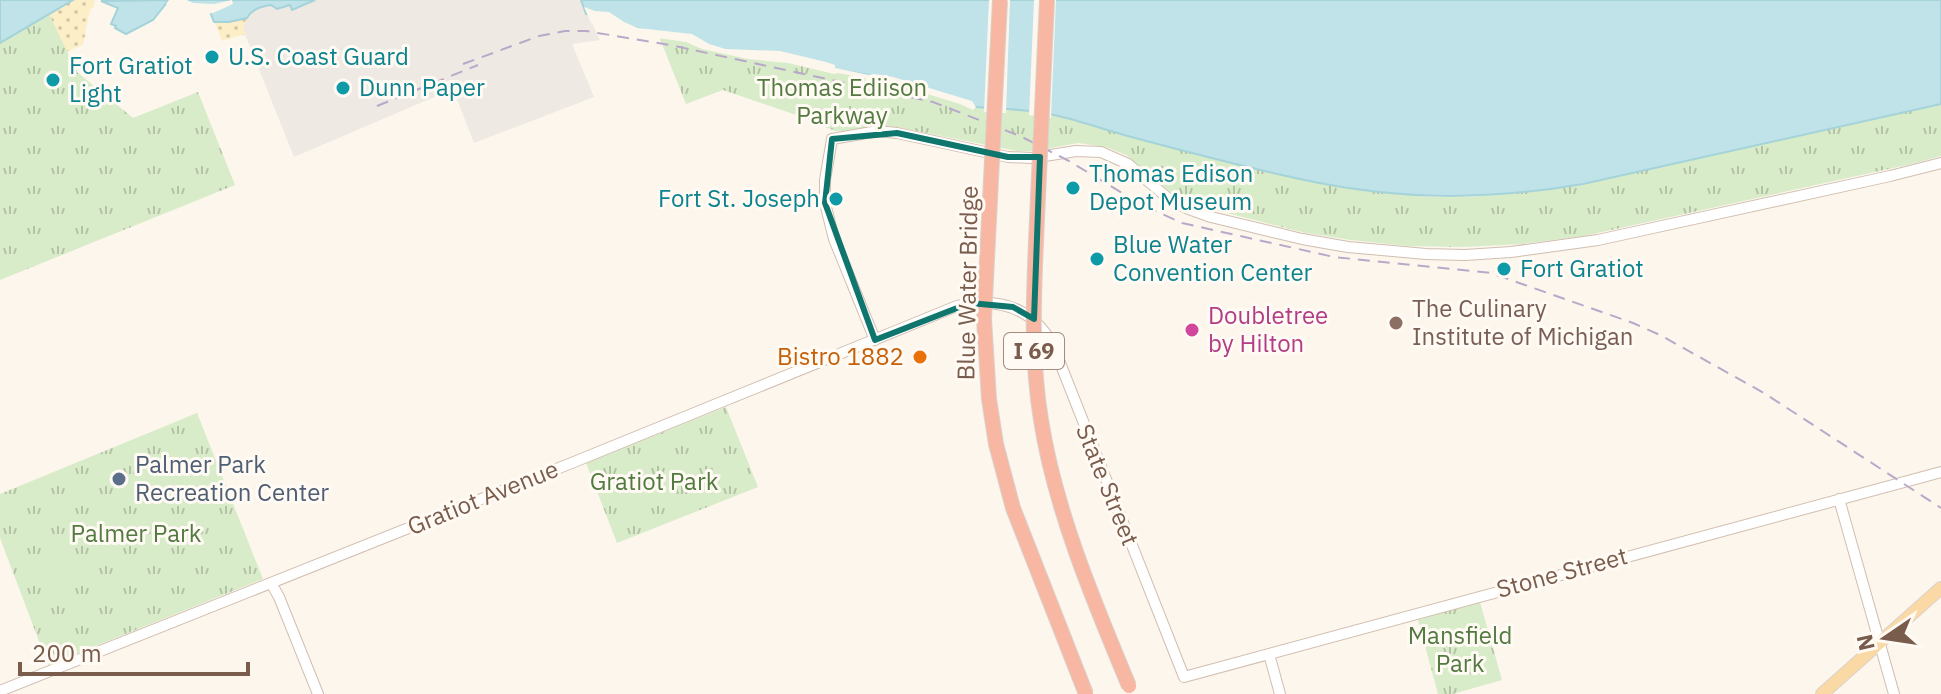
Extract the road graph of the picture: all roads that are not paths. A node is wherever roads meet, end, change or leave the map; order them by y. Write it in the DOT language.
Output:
graph roads {
  1 [pos="1000,0"];
  2 [pos="1047,0"];
  3 [pos="1941,163"];
  4 [pos="1013,307"];
  5 [pos="875,340"];
  6 [pos="1941,472"];
  7 [pos="1839,499"];
  8 [pos="271,583"];
  9 [pos="1941,588"];
  10 [pos="1879,644"];
  11 [pos="1269,654"];
  12 [pos="1184,677"];
  13 [pos="1129,686"];
  14 [pos="0,691"];
  15 [pos="318,694"];
  16 [pos="1086,694"];
  17 [pos="1280,694"];
  18 [pos="1822,694"];
  19 [pos="1894,694"];
  1 -- 16 [label="highway, Blue Water Bridge / I 69, bridge"];
  2 -- 13 [label="highway, I 69, bridge"];
  3 -- 5 [label="street"];
  4 -- 5 [label="street, Gratiot Avenue"];
  4 -- 12 [label="street, State Street"];
  5 -- 8 [label="street, Gratiot Avenue"];
  6 -- 7 [label="street, Stone Street"];
  7 -- 10 [label="street"];
  7 -- 11 [label="street, Stone Street"];
  8 -- 14 [label="street, Gratiot Avenue"];
  8 -- 15 [label="street"];
  9 -- 10 [label="main road"];
  10 -- 18 [label="main road"];
  10 -- 19 [label="street"];
  11 -- 12 [label="street, Stone Street"];
  11 -- 17 [label="street"];
}
